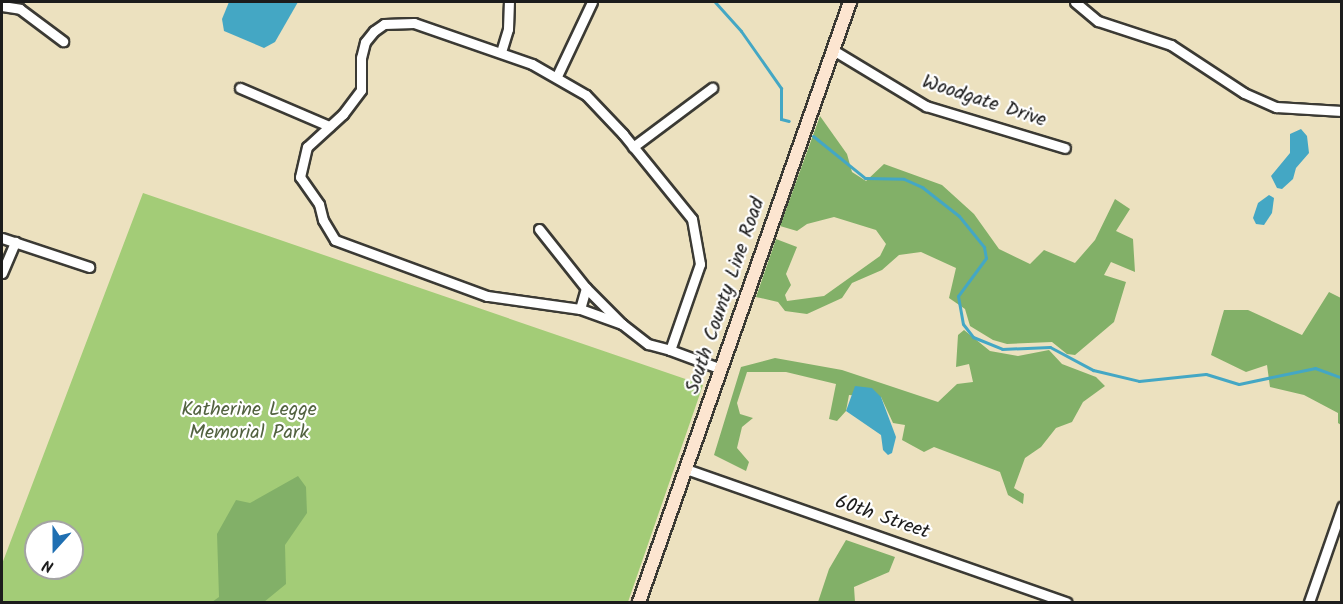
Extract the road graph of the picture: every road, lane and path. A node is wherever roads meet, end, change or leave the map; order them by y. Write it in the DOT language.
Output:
graph roads {
  1 [pos="509,2"];
  2 [pos="592,2"];
  3 [pos="850,2"];
  4 [pos="1075,2"];
  5 [pos="2,6"];
  6 [pos="63,41"];
  7 [pos="833,50"];
  8 [pos="501,52"];
  9 [pos="558,76"];
  10 [pos="240,88"];
  11 [pos="712,88"];
  12 [pos="1341,111"];
  13 [pos="329,126"];
  14 [pos="633,147"];
  15 [pos="1065,148"];
  16 [pos="539,229"];
  17 [pos="2,238"];
  18 [pos="15,242"];
  19 [pos="88,267"];
  20 [pos="2,273"];
  21 [pos="586,288"];
  22 [pos="580,309"];
  23 [pos="622,324"];
  24 [pos="670,350"];
  25 [pos="721,369"];
  26 [pos="686,469"];
  27 [pos="1341,507"];
  28 [pos="639,603"];
  29 [pos="1066,603"];
  30 [pos="1309,603"];
  1 -- 8 [label="street"];
  2 -- 9 [label="street"];
  3 -- 7 [label="main road, South County Line Road"];
  4 -- 12 [label="street"];
  5 -- 6 [label="street"];
  7 -- 15 [label="street, Woodgate Drive"];
  7 -- 25 [label="main road, South County Line Road"];
  8 -- 9 [label="street"];
  8 -- 13 [label="street"];
  9 -- 14 [label="street"];
  10 -- 13 [label="street"];
  11 -- 14 [label="street"];
  13 -- 22 [label="street"];
  14 -- 24 [label="street"];
  16 -- 21 [label="street"];
  17 -- 18 [label="street"];
  18 -- 19 [label="street"];
  18 -- 20 [label="street"];
  21 -- 22 [label="street"];
  21 -- 23 [label="street"];
  22 -- 23 [label="street"];
  23 -- 24 [label="street"];
  24 -- 25 [label="street"];
  25 -- 26 [label="main road, South County Line Road"];
  26 -- 28 [label="main road, South County Line Road"];
  26 -- 29 [label="street, 60th Street"];
  27 -- 30 [label="street"];
}
